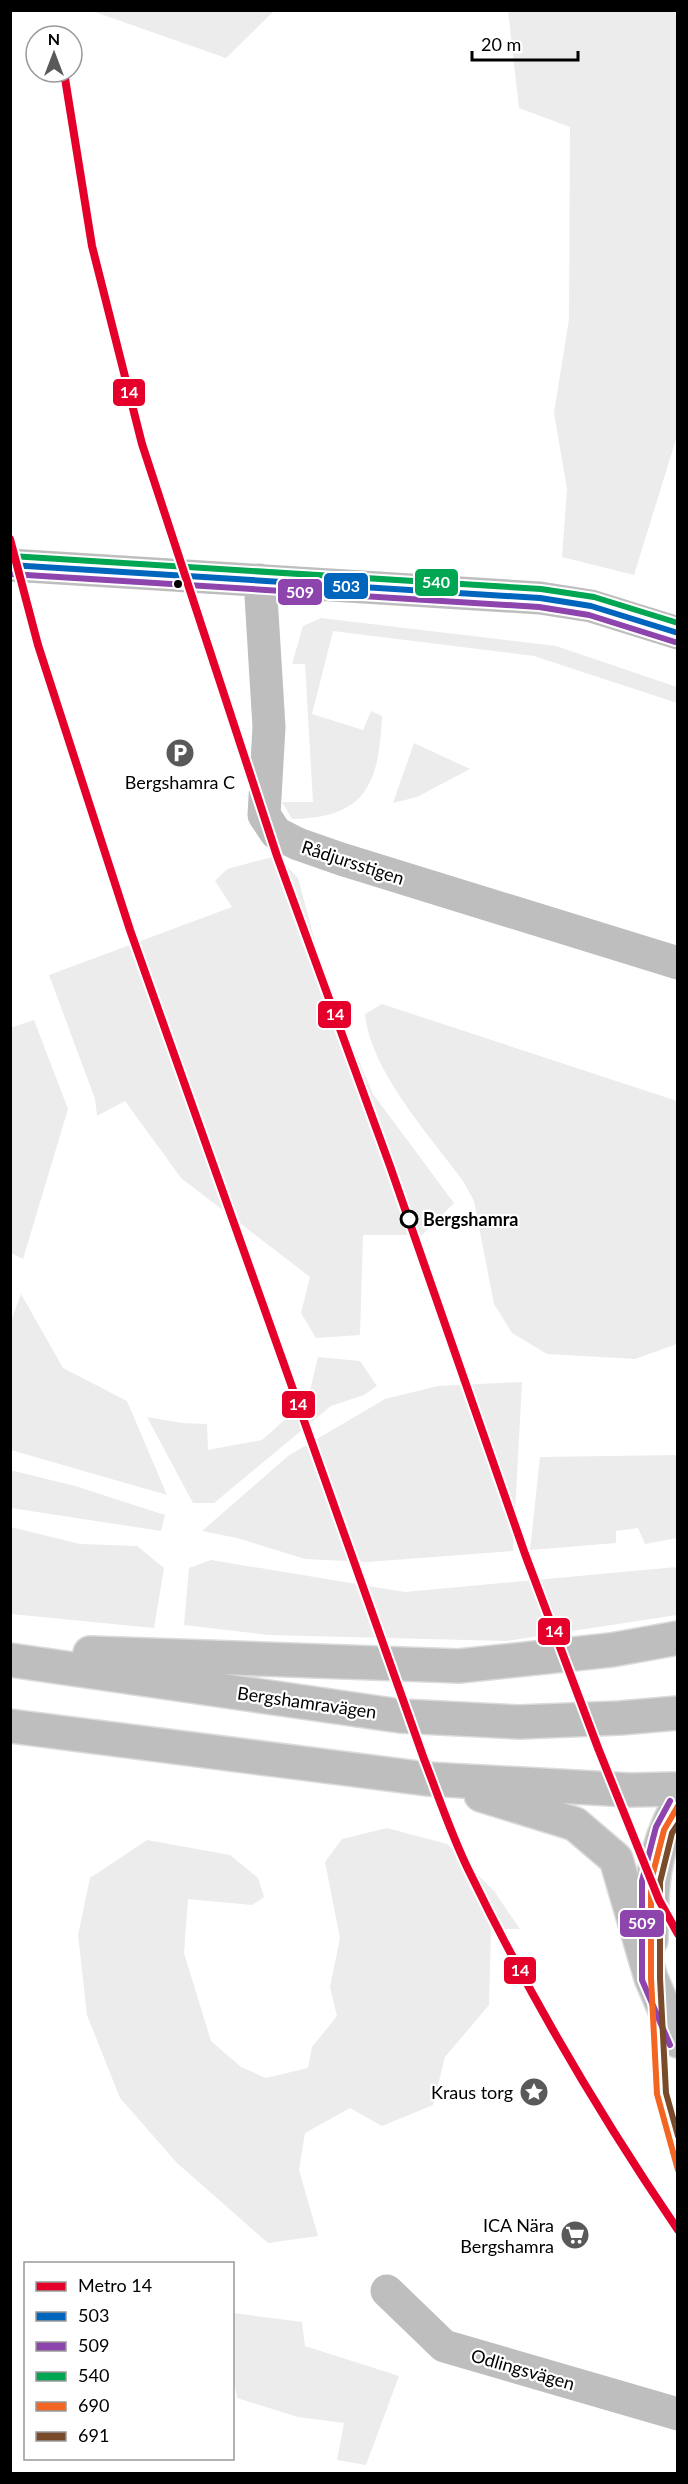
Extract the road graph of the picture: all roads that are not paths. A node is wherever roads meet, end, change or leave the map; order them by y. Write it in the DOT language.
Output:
graph roads {
  1 [pos="10,565"];
  2 [pos="260,580"];
  3 [pos="678,633"];
  4 [pos="678,963"];
  5 [pos="678,1638"];
  6 [pos="10,1651"];
  7 [pos="10,1660"];
  8 [pos="678,1713"];
  9 [pos="10,1726"];
  10 [pos="427,1779"];
  11 [pos="678,1789"];
  12 [pos="678,1805"];
  13 [pos="651,1978"];
  14 [pos="678,2040"];
  15 [pos="387,2291"];
  16 [pos="678,2414"];
  1 -- 2 [label="main road"];
  2 -- 3 [label="main road"];
  2 -- 4 [label="main road, Rådjursstigen"];
  5 -- 6 [label="main road"];
  7 -- 8 [label="main road, Bergshamravägen"];
  9 -- 10 [label="main road"];
  10 -- 11 [label="main road"];
  10 -- 13 [label="main road"];
  12 -- 13 [label="main road"];
  13 -- 14 [label="main road"];
  15 -- 16 [label="main road, Odlingsvägen"];
}
